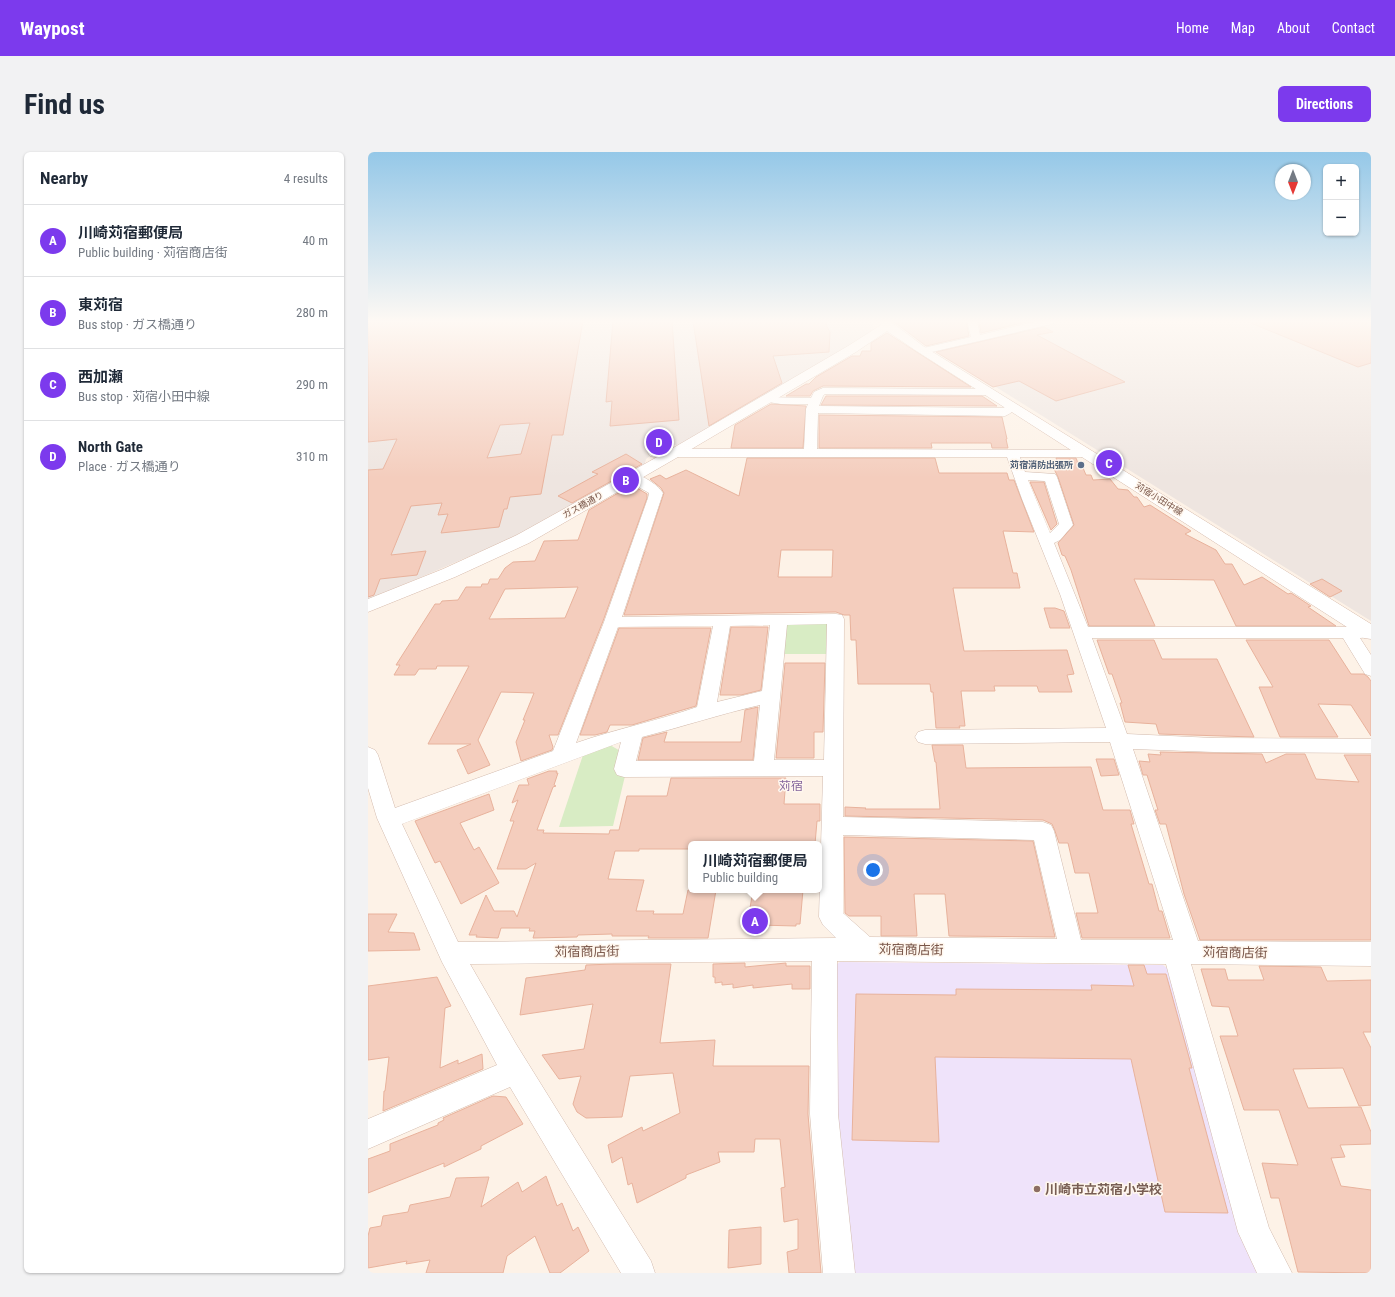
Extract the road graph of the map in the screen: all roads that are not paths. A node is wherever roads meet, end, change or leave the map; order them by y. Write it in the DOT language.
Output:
graph roads {
  1 [pos="810,373"];
  2 [pos="959,373"];
  3 [pos="915,392"];
  4 [pos="989,392"];
  5 [pos="766,399"];
  6 [pos="814,405"];
  7 [pos="1013,407"];
  8 [pos="915,412"];
  9 [pos="654,453"];
  10 [pos="1086,453"];
  11 [pos="673,454"];
  12 [pos="810,454"];
  13 [pos="1013,454"];
  14 [pos="1020,476"];
  15 [pos="631,477"];
  16 [pos="1046,542"];
  17 [pos="368,606"];
  18 [pos="779,620"];
  19 [pos="722,621"];
  20 [pos="612,622"];
  21 [pos="1348,632"];
  22 [pos="1082,633"];
  23 [pos="1370,633"];
  24 [pos="1371,670"];
  25 [pos="770,696"];
  26 [pos="706,711"];
  27 [pos="633,733"];
  28 [pos="925,737"];
  29 [pos="1119,738"];
  30 [pos="1371,746"];
  31 [pos="368,755"];
  32 [pos="561,757"];
  33 [pos="763,768"];
  34 [pos="834,768"];
  35 [pos="388,818"];
  36 [pos="833,826"];
  37 [pos="825,949"];
  38 [pos="864,949"];
  39 [pos="1072,951"];
  40 [pos="1182,952"];
  41 [pos="451,954"];
  42 [pos="1371,954"];
  43 [pos="516,1071"];
  44 [pos="368,1134"];
  45 [pos="639,1273"];
  46 [pos="839,1273"];
  47 [pos="1276,1273"];
  1 -- 5 [label="main road, ガス橋通り"];
  2 -- 4 [label="main road, 苅宿小田中線"];
  3 -- 4 [label="street"];
  3 -- 6 [label="street"];
  3 -- 8 [label="street"];
  4 -- 7 [label="main road, 苅宿小田中線"];
  5 -- 6 [label="street"];
  5 -- 11 [label="main road, ガス橋通り"];
  6 -- 8 [label="street"];
  6 -- 12 [label="street"];
  7 -- 8 [label="street"];
  7 -- 10 [label="main road, 苅宿小田中線"];
  9 -- 11 [label="street"];
  10 -- 13 [label="street"];
  10 -- 23 [label="main road, 苅宿小田中線"];
  11 -- 12 [label="street"];
  11 -- 15 [label="main road, ガス橋通り"];
  12 -- 13 [label="street"];
  13 -- 14 [label="street"];
  14 -- 16 [label="street"];
  14 -- 16 [label="street"];
  15 -- 17 [label="main road, ガス橋通り"];
  15 -- 20 [label="street"];
  16 -- 22 [label="street"];
  18 -- 19 [label="street"];
  18 -- 25 [label="street"];
  18 -- 34 [label="street"];
  19 -- 20 [label="street"];
  19 -- 26 [label="street"];
  20 -- 32 [label="street"];
  21 -- 22 [label="street"];
  21 -- 23 [label="street"];
  21 -- 24 [label="street"];
  22 -- 29 [label="street"];
  25 -- 26 [label="street"];
  25 -- 33 [label="street"];
  26 -- 27 [label="street"];
  27 -- 32 [label="street"];
  27 -- 33 [label="street"];
  28 -- 29 [label="street"];
  29 -- 30 [label="street"];
  29 -- 40 [label="street"];
  31 -- 35 [label="street"];
  32 -- 35 [label="street"];
  33 -- 34 [label="street"];
  34 -- 36 [label="street"];
  35 -- 41 [label="street"];
  36 -- 38 [label="street"];
  36 -- 39 [label="street"];
  37 -- 38 [label="street, 苅宿商店街"];
  37 -- 41 [label="street, 苅宿商店街"];
  37 -- 46 [label="street"];
  38 -- 39 [label="street, 苅宿商店街"];
  39 -- 40 [label="street, 苅宿商店街"];
  40 -- 42 [label="street, 苅宿商店街"];
  40 -- 47 [label="street"];
  41 -- 43 [label="street"];
  43 -- 44 [label="street"];
  43 -- 45 [label="street"];
}
